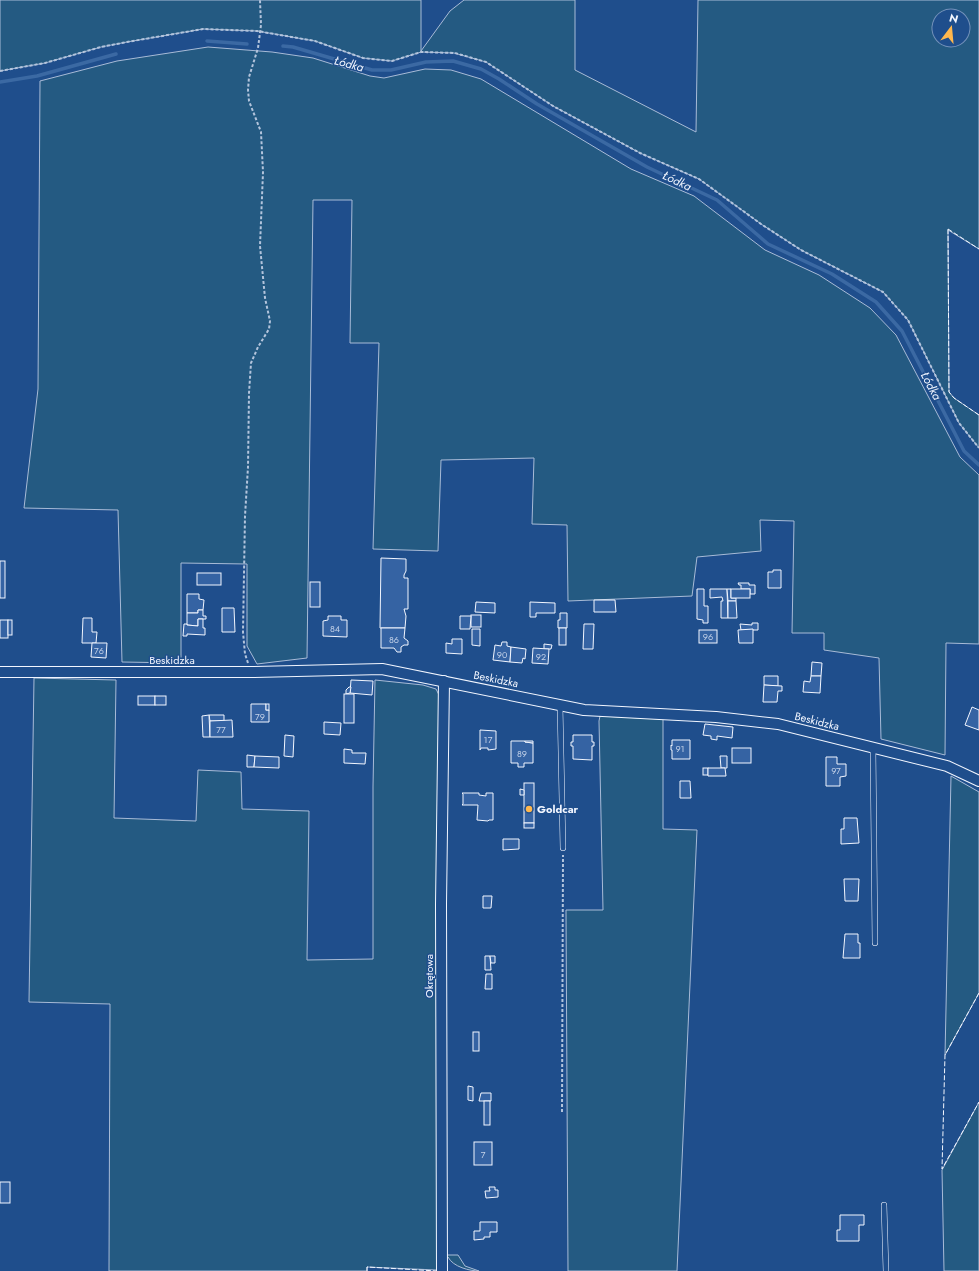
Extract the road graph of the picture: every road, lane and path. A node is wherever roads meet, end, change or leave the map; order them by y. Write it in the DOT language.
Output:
graph roads {
  1 [pos="260,0"];
  2 [pos="260,31"];
  3 [pos="0,71"];
  4 [pos="979,448"];
  5 [pos="0,672"];
  6 [pos="251,672"];
  7 [pos="444,681"];
  8 [pos="560,704"];
  9 [pos="873,748"];
  10 [pos="979,781"];
  11 [pos="563,848"];
  12 [pos="875,943"];
  13 [pos="562,1112"];
  14 [pos="884,1205"];
  15 [pos="445,1270"];
  16 [pos="886,1271"];
  1 -- 2 [label="path"];
  2 -- 3 [label="path"];
  2 -- 4 [label="path"];
  2 -- 6 [label="path"];
  5 -- 6 [label="street, Beskidzka"];
  6 -- 7 [label="street, Beskidzka"];
  7 -- 8 [label="street, Beskidzka"];
  7 -- 15 [label="street, Okrętowa"];
  8 -- 9 [label="street, Beskidzka"];
  8 -- 11 [label="lane"];
  9 -- 10 [label="street, Beskidzka"];
  9 -- 12 [label="lane"];
  11 -- 13 [label="path"];
  14 -- 16 [label="lane"];
}
